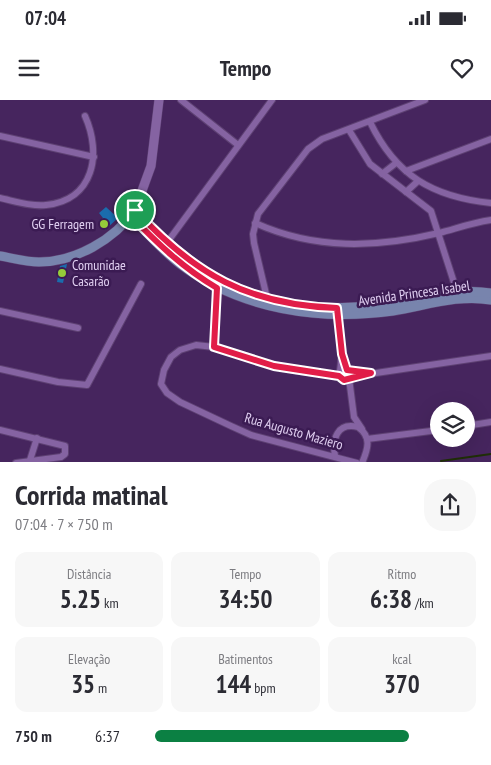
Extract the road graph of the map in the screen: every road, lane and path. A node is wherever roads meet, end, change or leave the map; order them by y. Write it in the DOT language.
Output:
graph roads {
  1 [pos="159,100"];
  2 [pos="181,100"];
  3 [pos="272,100"];
  4 [pos="425,100"];
  5 [pos="85,116"];
  6 [pos="370,122"];
  7 [pos="349,130"];
  8 [pos="0,136"];
  9 [pos="491,139"];
  10 [pos="238,145"];
  11 [pos="94,157"];
  12 [pos="396,163"];
  13 [pos="406,171"];
  14 [pos="382,174"];
  15 [pos="418,180"];
  16 [pos="406,192"];
  17 [pos="0,198"];
  18 [pos="491,203"];
  19 [pos="133,213"];
  20 [pos="491,220"];
  21 [pos="255,223"];
  22 [pos="440,232"];
  23 [pos="164,246"];
  24 [pos="0,256"];
  25 [pos="141,284"];
  26 [pos="217,288"];
  27 [pos="491,293"];
  28 [pos="458,295"];
  29 [pos="267,298"];
  30 [pos="491,300"];
  31 [pos="0,311"];
  32 [pos="337,312"];
  33 [pos="78,328"];
  34 [pos="214,347"];
  35 [pos="491,356"];
  36 [pos="0,369"];
  37 [pos="344,374"];
  38 [pos="354,417"];
  39 [pos="491,422"];
  40 [pos="475,425"];
  41 [pos="346,426"];
  42 [pos="0,430"];
  43 [pos="363,431"];
  44 [pos="430,431"];
  45 [pos="37,438"];
  46 [pos="367,439"];
  47 [pos="335,456"];
  48 [pos="30,460"];
  49 [pos="16,462"];
  50 [pos="357,462"];
  51 [pos="362,462"];
  1 -- 19 [label="street"];
  2 -- 10 [label="street"];
  3 -- 10 [label="street"];
  4 -- 6 [label="street"];
  5 -- 11 [label="street"];
  6 -- 7 [label="street"];
  6 -- 12 [label="street"];
  7 -- 14 [label="street"];
  7 -- 21 [label="street"];
  8 -- 11 [label="street"];
  9 -- 13 [label="street"];
  10 -- 23 [label="street"];
  11 -- 17 [label="street"];
  12 -- 13 [label="street"];
  12 -- 14 [label="street"];
  13 -- 15 [label="street"];
  14 -- 16 [label="street"];
  15 -- 16 [label="street"];
  15 -- 18 [label="street"];
  16 -- 22 [label="street"];
  19 -- 23 [label="main road, Avenida Princesa Isabel"];
  19 -- 24 [label="main road"];
  20 -- 22 [label="street"];
  21 -- 22 [label="street"];
  21 -- 29 [label="street"];
  22 -- 28 [label="street"];
  23 -- 26 [label="main road, Avenida Princesa Isabel"];
  23 -- 29 [label="main road, Avenida Princesa Isabel"];
  25 -- 36 [label="street"];
  26 -- 32 [label="main road, Avenida Princesa Isabel"];
  26 -- 34 [label="street"];
  27 -- 28 [label="main road, Avenida Princesa Isabel"];
  28 -- 30 [label="main road, Avenida Princesa Isabel"];
  28 -- 32 [label="main road, Avenida Princesa Isabel"];
  29 -- 32 [label="main road, Avenida Princesa Isabel"];
  31 -- 33 [label="street"];
  32 -- 37 [label="street"];
  34 -- 37 [label="street"];
  34 -- 47 [label="street, Rua Augusto Maziero"];
  35 -- 37 [label="street"];
  37 -- 38 [label="street"];
  38 -- 41 [label="street"];
  38 -- 43 [label="street"];
  39 -- 40 [label="street"];
  41 -- 43 [label="street"];
  41 -- 47 [label="street"];
  42 -- 45 [label="street"];
  43 -- 46 [label="street"];
  44 -- 46 [label="street"];
  45 -- 48 [label="street"];
  45 -- 48 [label="street"];
  46 -- 51 [label="street"];
  47 -- 50 [label="street, Rua Augusto Maziero"];
  48 -- 49 [label="street"];
}
